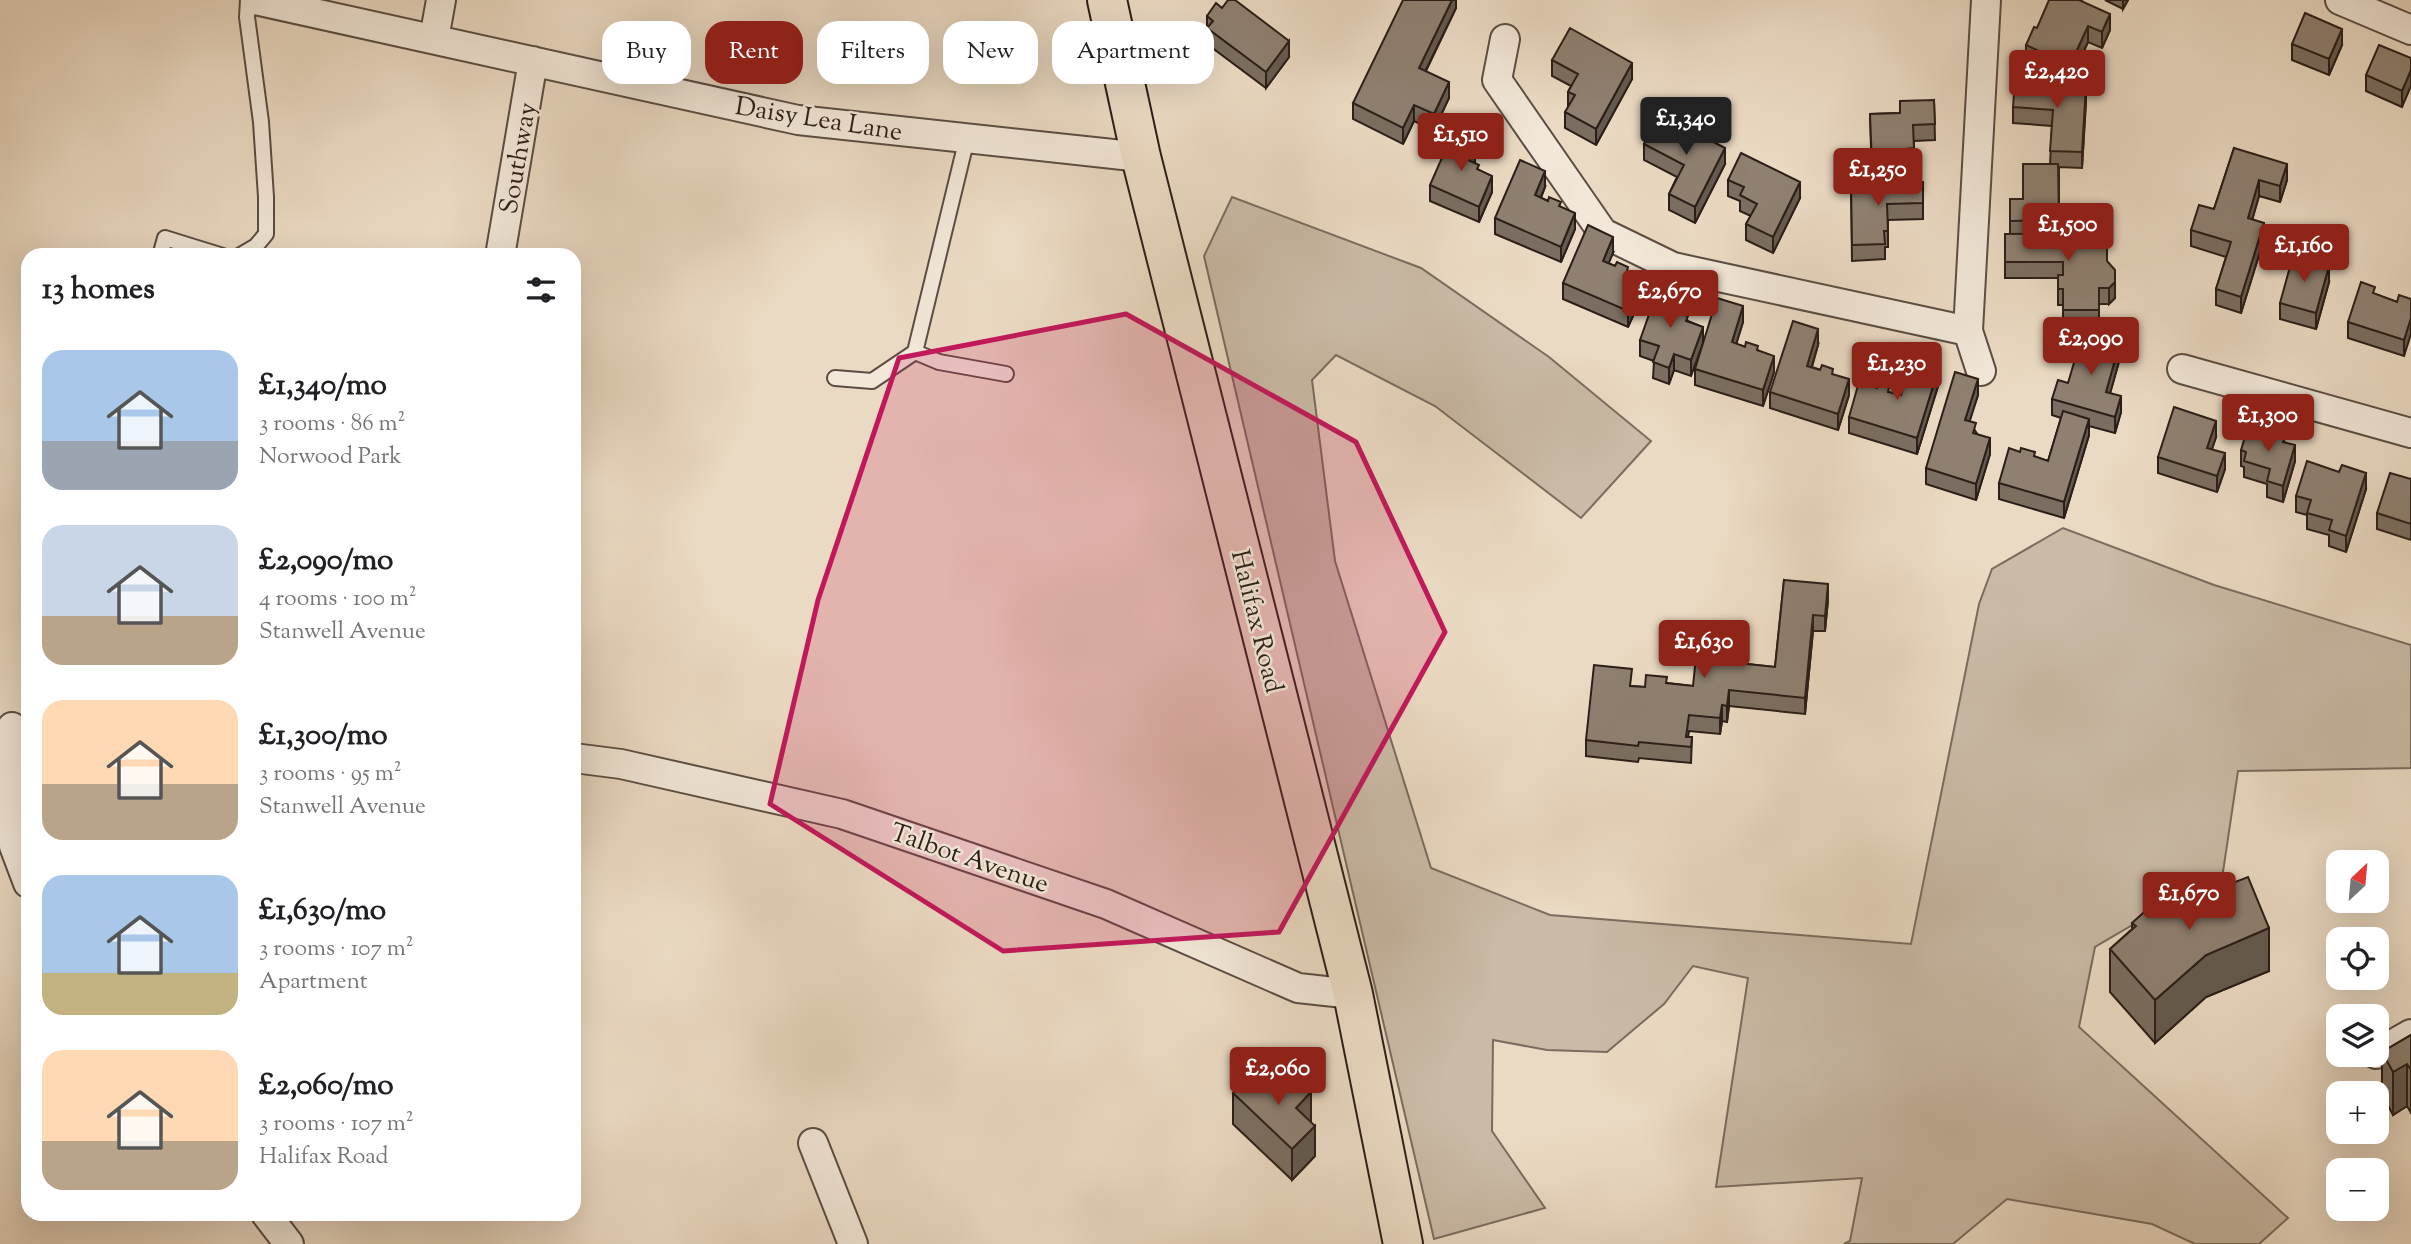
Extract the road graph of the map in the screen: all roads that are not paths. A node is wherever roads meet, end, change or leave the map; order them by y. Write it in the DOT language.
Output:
graph roads {
  1 [pos="248,0"];
  2 [pos="255,0"];
  3 [pos="441,0"];
  4 [pos="1107,0"];
  5 [pos="1986,0"];
  6 [pos="2340,0"];
  7 [pos="2411,30"];
  8 [pos="434,39"];
  9 [pos="1505,39"];
  10 [pos="533,61"];
  11 [pos="967,138"];
  12 [pos="1141,157"];
  13 [pos="162,248"];
  14 [pos="197,248"];
  15 [pos="253,248"];
  16 [pos="501,248"];
  17 [pos="1968,331"];
  18 [pos="915,352"];
  19 [pos="2182,369"];
  20 [pos="1981,371"];
  21 [pos="1006,374"];
  22 [pos="835,378"];
  23 [pos="2411,433"];
  24 [pos="13,728"];
  25 [pos="581,759"];
  26 [pos="21,866"];
  27 [pos="1353,994"];
  28 [pos="2411,1034"];
  29 [pos="2389,1047"];
  30 [pos="813,1143"];
  31 [pos="271,1221"];
  32 [pos="289,1244"];
  33 [pos="853,1244"];
  34 [pos="1403,1244"];
  1 -- 15 [label="lane"];
  2 -- 8 [label="street, Daisy Lea Lane"];
  3 -- 8 [label="street"];
  4 -- 12 [label="highway, Halifax Road"];
  5 -- 17 [label="street"];
  6 -- 7 [label="street"];
  8 -- 10 [label="street, Daisy Lea Lane"];
  9 -- 17 [label="street"];
  10 -- 11 [label="street, Daisy Lea Lane"];
  10 -- 16 [label="street, Southway"];
  11 -- 12 [label="street, Daisy Lea Lane"];
  11 -- 18 [label="lane"];
  12 -- 27 [label="highway, Halifax Road"];
  13 -- 14 [label="lane"];
  17 -- 20 [label="street"];
  18 -- 21 [label="lane"];
  18 -- 22 [label="lane"];
  19 -- 23 [label="street"];
  24 -- 26 [label="street"];
  25 -- 27 [label="street, Talbot Avenue"];
  27 -- 34 [label="highway, Halifax Road"];
  28 -- 29 [label="street"];
  30 -- 33 [label="street"];
  31 -- 32 [label="street"];
}
